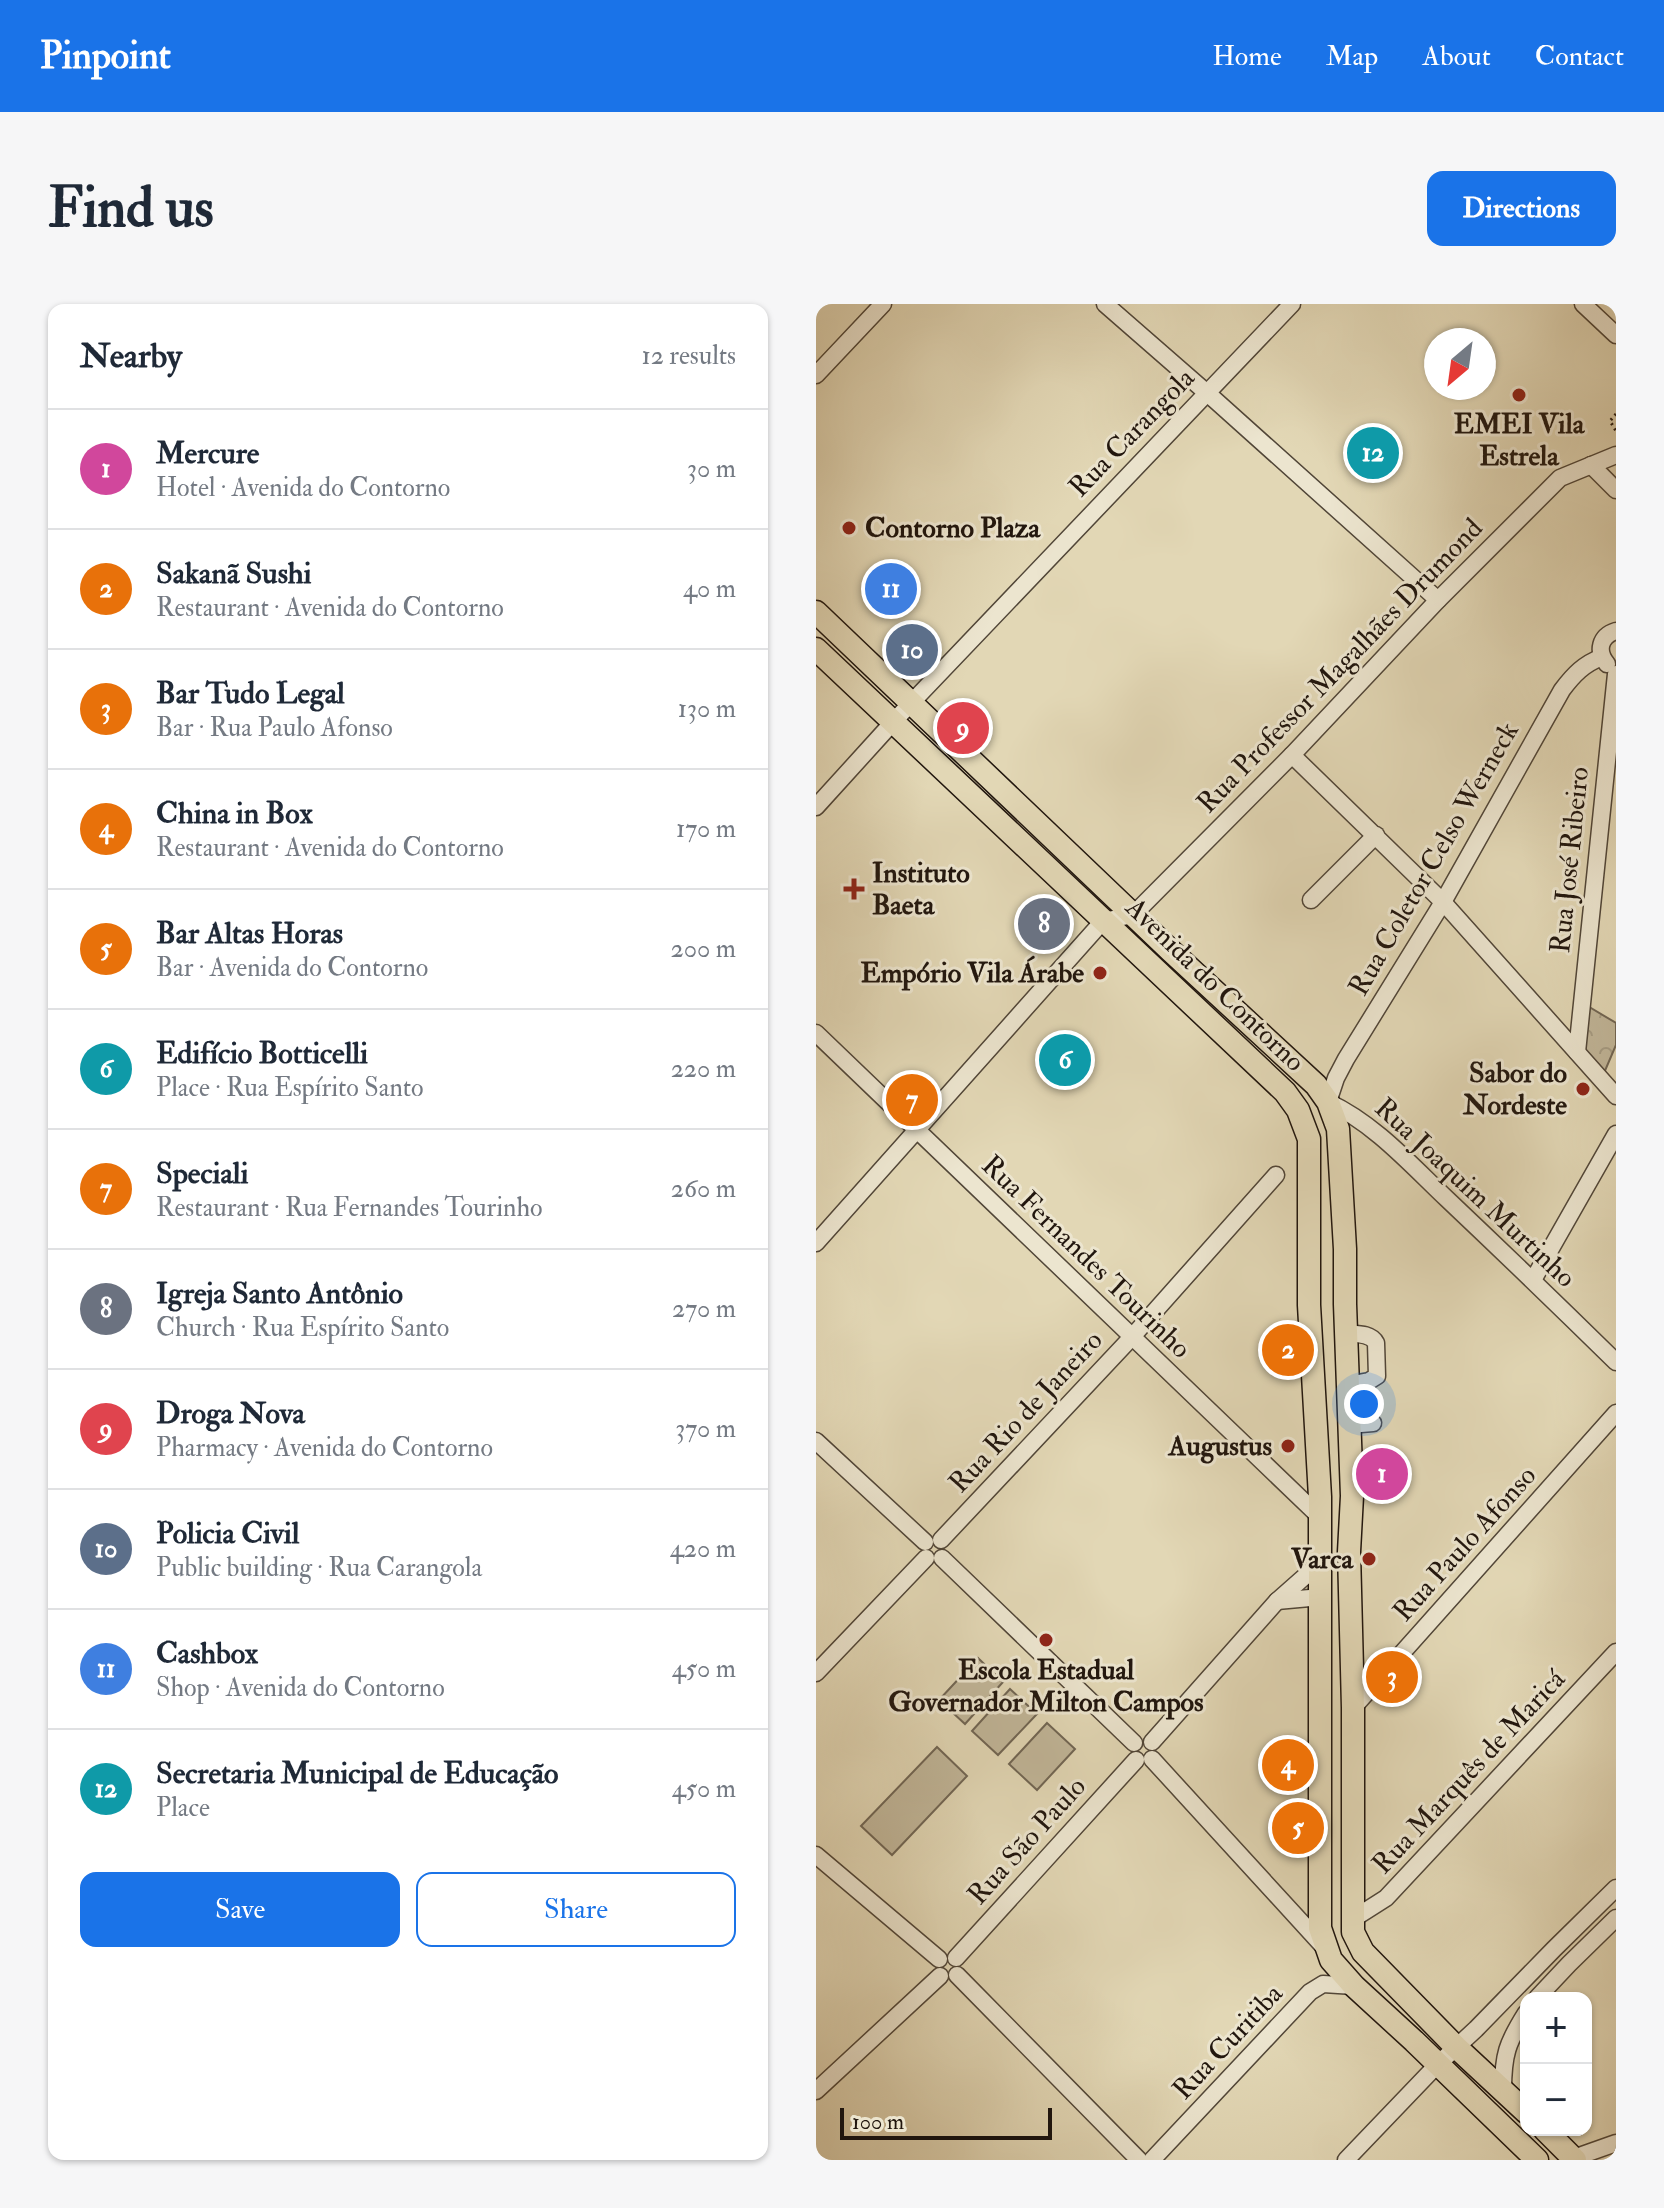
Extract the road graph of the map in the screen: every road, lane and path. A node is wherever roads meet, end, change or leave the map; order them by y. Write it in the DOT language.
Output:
graph roads {
  1 [pos="883,304"];
  2 [pos="1105,304"];
  3 [pos="1292,304"];
  4 [pos="1583,304"];
  5 [pos="1616,335"];
  6 [pos="816,375"];
  7 [pos="1206,392"];
  8 [pos="1616,414"];
  9 [pos="1616,431"];
  10 [pos="1616,455"];
  11 [pos="1591,465"];
  12 [pos="1616,490"];
  13 [pos="1438,600"];
  14 [pos="816,612"];
  15 [pos="1616,631"];
  16 [pos="816,649"];
  17 [pos="1602,657"];
  18 [pos="1616,668"];
  19 [pos="1616,674"];
  20 [pos="912,703"];
  21 [pos="894,721"];
  22 [pos="1292,755"];
  23 [pos="816,807"];
  24 [pos="1376,835"];
  25 [pos="1311,900"];
  26 [pos="1443,902"];
  27 [pos="1133,915"];
  28 [pos="1103,921"];
  29 [pos="816,1033"];
  30 [pos="1577,1052"];
  31 [pos="1285,1092"];
  32 [pos="1616,1096"];
  33 [pos="1328,1102"];
  34 [pos="918,1130"];
  35 [pos="1616,1134"];
  36 [pos="1276,1175"];
  37 [pos="816,1243"];
  38 [pos="1533,1280"];
  39 [pos="1131,1338"];
  40 [pos="1616,1362"];
  41 [pos="1616,1413"];
  42 [pos="1373,1423"];
  43 [pos="1349,1425"];
  44 [pos="816,1441"];
  45 [pos="1320,1517"];
  46 [pos="934,1549"];
  47 [pos="1320,1563"];
  48 [pos="1321,1597"];
  49 [pos="1277,1601"];
  50 [pos="1616,1652"];
  51 [pos="816,1673"];
  52 [pos="1353,1708"];
  53 [pos="1144,1751"];
  54 [pos="816,1855"];
  55 [pos="1616,1888"];
  56 [pos="1616,1918"];
  57 [pos="1353,1919"];
  58 [pos="1328,1952"];
  59 [pos="945,1970"];
  60 [pos="1354,1986"];
  61 [pos="1543,1992"];
  62 [pos="1520,2022"];
  63 [pos="1456,2047"];
  64 [pos="1437,2065"];
  65 [pos="1503,2090"];
  66 [pos="816,2091"];
  67 [pos="1520,2106"];
  68 [pos="1551,2136"];
  69 [pos="1616,2143"];
  70 [pos="1572,2159"];
  71 [pos="1139,2160"];
  72 [pos="1152,2160"];
  73 [pos="1346,2160"];
  74 [pos="1537,2160"];
  1 -- 6 [label="street"];
  2 -- 7 [label="street"];
  3 -- 7 [label="street, Rua Carangola"];
  4 -- 5 [label="street"];
  7 -- 13 [label="street"];
  7 -- 20 [label="street, Rua Carangola"];
  8 -- 9 [label="path"];
  10 -- 11 [label="street, Rua Professor Magalhães Drumond"];
  11 -- 12 [label="street"];
  11 -- 13 [label="street, Rua Professor Magalhães Drumond"];
  13 -- 22 [label="street, Rua Professor Magalhães Drumond"];
  14 -- 20 [label="main road, Avenida do Contorno"];
  15 -- 17 [label="street"];
  16 -- 21 [label="main road, Avenida do Contorno"];
  17 -- 18 [label="street"];
  17 -- 26 [label="street, Rua Coletor Celso Werneck"];
  19 -- 30 [label="street, Rua José Ribeiro"];
  20 -- 21 [label="street, Rua Carangola"];
  20 -- 27 [label="main road, Avenida do Contorno"];
  21 -- 23 [label="street, Rua Carangola"];
  21 -- 28 [label="main road, Avenida do Contorno"];
  22 -- 24 [label="street"];
  22 -- 27 [label="street, Rua Professor Magalhães Drumond"];
  24 -- 25 [label="street"];
  24 -- 26 [label="street"];
  26 -- 30 [label="street"];
  26 -- 33 [label="street, Rua Coletor Celso Werneck"];
  27 -- 28 [label="street"];
  27 -- 33 [label="main road, Avenida do Contorno"];
  28 -- 31 [label="main road, Avenida do Contorno"];
  28 -- 34 [label="street"];
  29 -- 34 [label="street, Rua Fernandes Tourinho"];
  30 -- 32 [label="street"];
  31 -- 33 [label="main road"];
  31 -- 45 [label="main road, Avenida do Contorno"];
  33 -- 38 [label="street, Rua Joaquim Murtinho"];
  33 -- 43 [label="main road, Avenida do Contorno"];
  34 -- 37 [label="street"];
  34 -- 39 [label="street, Rua Fernandes Tourinho"];
  35 -- 38 [label="street"];
  36 -- 39 [label="street, Rua Rio de Janeiro"];
  38 -- 40 [label="street, Rua Joaquim Murtinho"];
  39 -- 45 [label="street, Rua Fernandes Tourinho"];
  39 -- 46 [label="street, Rua Rio de Janeiro"];
  41 -- 52 [label="street, Rua Paulo Afonso"];
  42 -- 43 [label="street"];
  43 -- 52 [label="main road, Avenida do Contorno"];
  44 -- 46 [label="street"];
  45 -- 47 [label="main road, Avenida do Contorno"];
  46 -- 51 [label="street, Rua Rio de Janeiro"];
  46 -- 53 [label="street"];
  47 -- 48 [label="main road, Avenida do Contorno"];
  47 -- 49 [label="street, Rua São Paulo"];
  48 -- 49 [label="street"];
  48 -- 58 [label="main road, Avenida do Contorno"];
  49 -- 53 [label="street, Rua São Paulo"];
  50 -- 57 [label="street, Rua Marquês de Maricá"];
  52 -- 57 [label="main road, Avenida do Contorno"];
  53 -- 58 [label="street"];
  53 -- 59 [label="street, Rua São Paulo"];
  54 -- 59 [label="street"];
  55 -- 63 [label="street"];
  56 -- 61 [label="street"];
  57 -- 63 [label="main road, Avenida do Contorno"];
  58 -- 60 [label="main road, Avenida do Contorno"];
  59 -- 66 [label="street"];
  59 -- 71 [label="street"];
  60 -- 64 [label="main road, Avenida do Contorno"];
  60 -- 72 [label="street, Rua Curitiba"];
  62 -- 65 [label="street"];
  63 -- 64 [label="street"];
  63 -- 65 [label="main road, Avenida do Contorno"];
  64 -- 73 [label="street"];
  64 -- 74 [label="main road, Avenida do Contorno"];
  65 -- 67 [label="main road, Avenida do Contorno"];
  68 -- 70 [label="main road"];
  69 -- 70 [label="street"];
}
